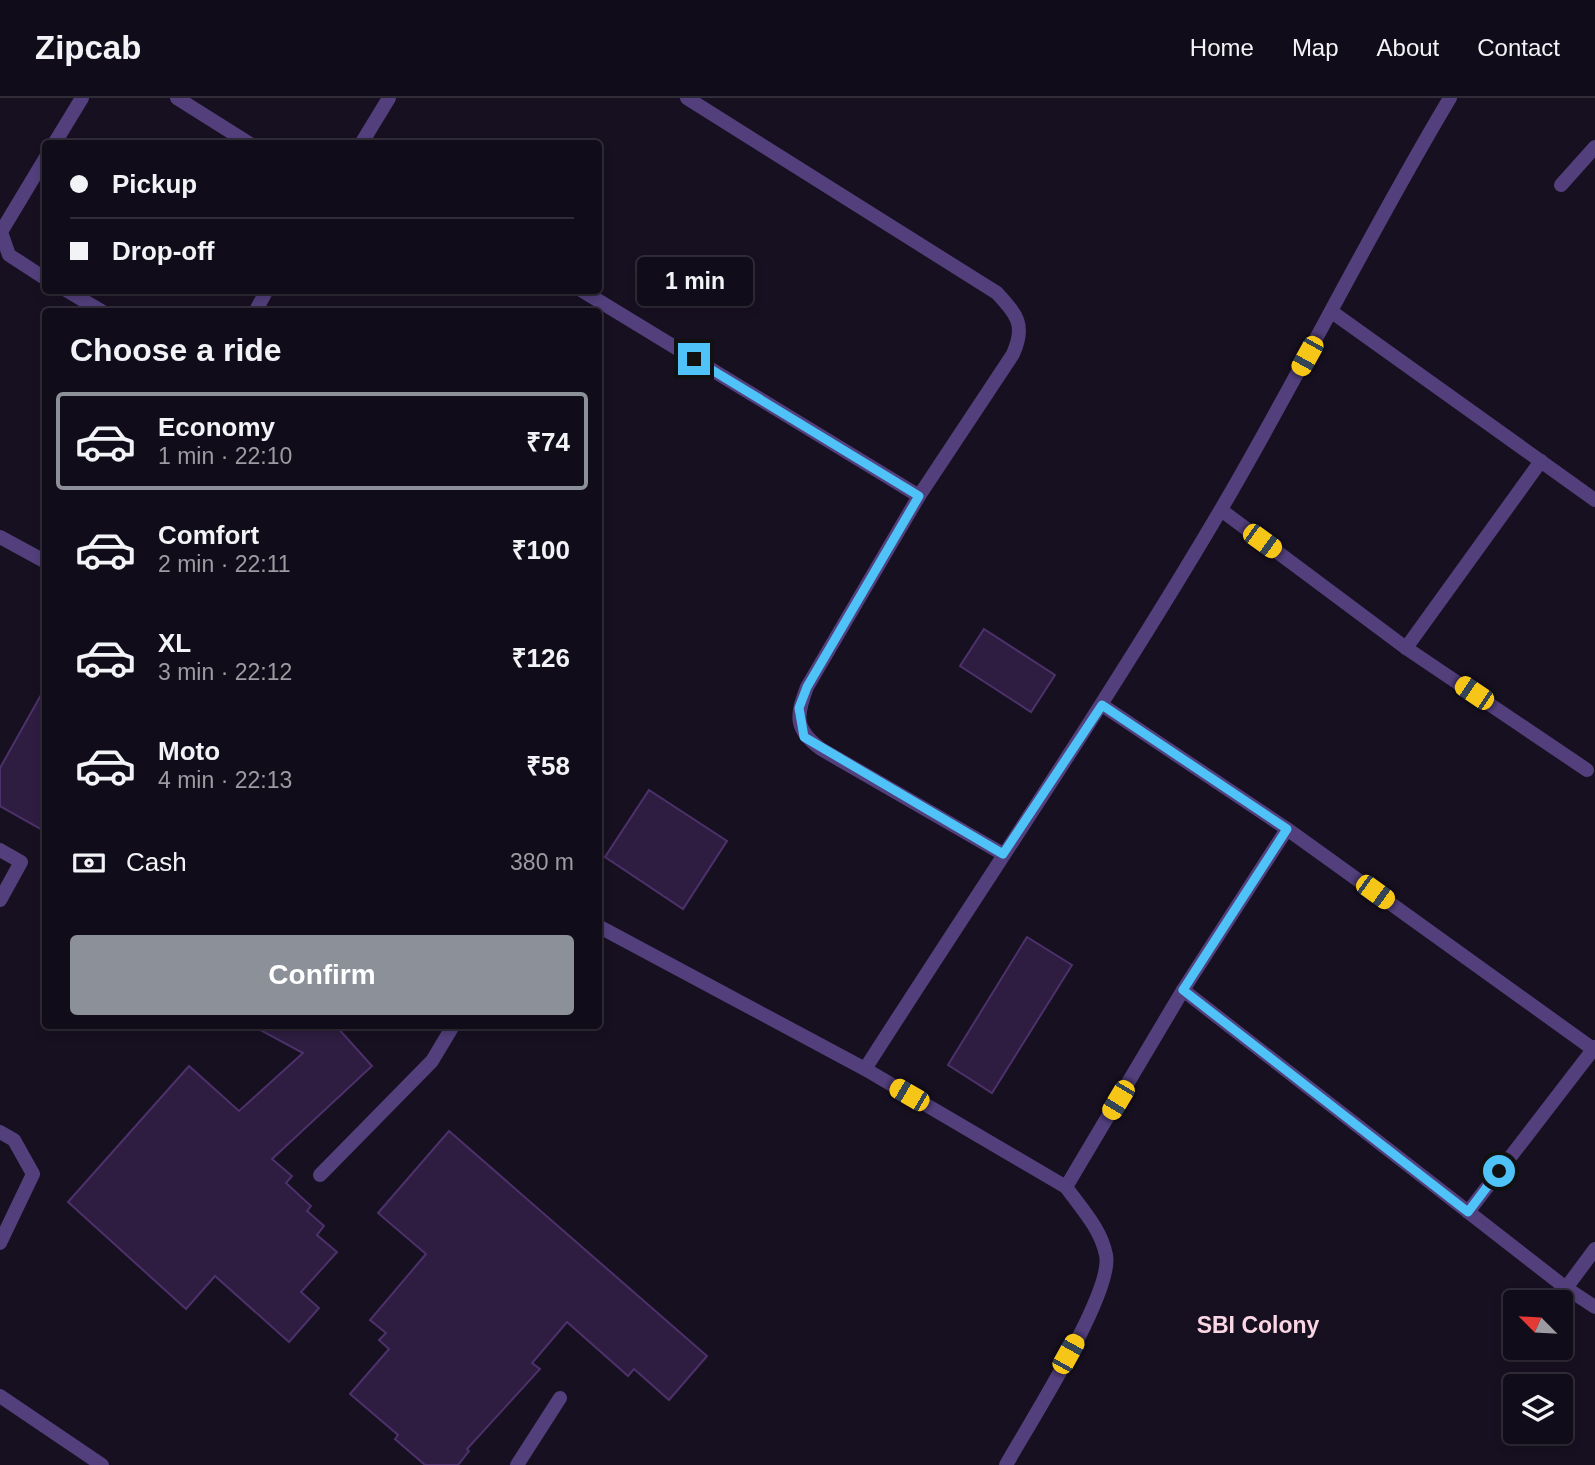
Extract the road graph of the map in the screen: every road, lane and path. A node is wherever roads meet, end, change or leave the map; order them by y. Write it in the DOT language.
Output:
graph roads {
  1 [pos="82,98"];
  2 [pos="177,98"];
  3 [pos="389,98"];
  4 [pos="687,98"];
  5 [pos="1449,98"];
  6 [pos="56,140"];
  7 [pos="244,140"];
  8 [pos="364,140"];
  9 [pos="1595,147"];
  10 [pos="42,164"];
  11 [pos="1561,185"];
  12 [pos="42,276"];
  13 [pos="73,294"];
  14 [pos="589,294"];
  15 [pos="96,308"];
  16 [pos="1332,312"];
  17 [pos="1541,461"];
  18 [pos="919,496"];
  19 [pos="1595,500"];
  20 [pos="1221,510"];
  21 [pos="0,537"];
  22 [pos="42,560"];
  23 [pos="1406,648"];
  24 [pos="1102,705"];
  25 [pos="1587,770"];
  26 [pos="1287,829"];
  27 [pos="0,850"];
  28 [pos="1003,854"];
  29 [pos="0,900"];
  30 [pos="602,928"];
  31 [pos="1183,990"];
  32 [pos="451,1029"];
  33 [pos="1594,1048"];
  34 [pos="865,1069"];
  35 [pos="0,1132"];
  36 [pos="320,1175"];
  37 [pos="1066,1187"];
  38 [pos="1468,1212"];
  39 [pos="0,1243"];
  40 [pos="1595,1249"];
  41 [pos="1566,1288"];
  42 [pos="1595,1307"];
  43 [pos="0,1395"];
  44 [pos="560,1398"];
  45 [pos="102,1465"];
  46 [pos="517,1465"];
  47 [pos="1006,1465"];
  1 -- 6 [label="street"];
  2 -- 7 [label="street"];
  3 -- 8 [label="street"];
  4 -- 18 [label="street"];
  5 -- 16 [label="street"];
  9 -- 11 [label="street"];
  10 -- 12 [label="street"];
  13 -- 15 [label="street"];
  14 -- 18 [label="street"];
  16 -- 17 [label="street"];
  16 -- 20 [label="street"];
  17 -- 19 [label="street"];
  17 -- 23 [label="street"];
  18 -- 28 [label="street"];
  20 -- 23 [label="street"];
  20 -- 24 [label="street"];
  21 -- 22 [label="street"];
  23 -- 25 [label="street"];
  24 -- 26 [label="street"];
  24 -- 28 [label="street"];
  26 -- 31 [label="street"];
  26 -- 33 [label="street"];
  27 -- 29 [label="street"];
  28 -- 34 [label="street"];
  30 -- 34 [label="street"];
  31 -- 37 [label="street"];
  31 -- 38 [label="street"];
  32 -- 36 [label="street"];
  33 -- 38 [label="street"];
  34 -- 37 [label="street"];
  35 -- 39 [label="street"];
  37 -- 47 [label="street"];
  38 -- 41 [label="street"];
  40 -- 41 [label="street"];
  41 -- 42 [label="street"];
  43 -- 45 [label="street"];
  44 -- 46 [label="street"];
}
